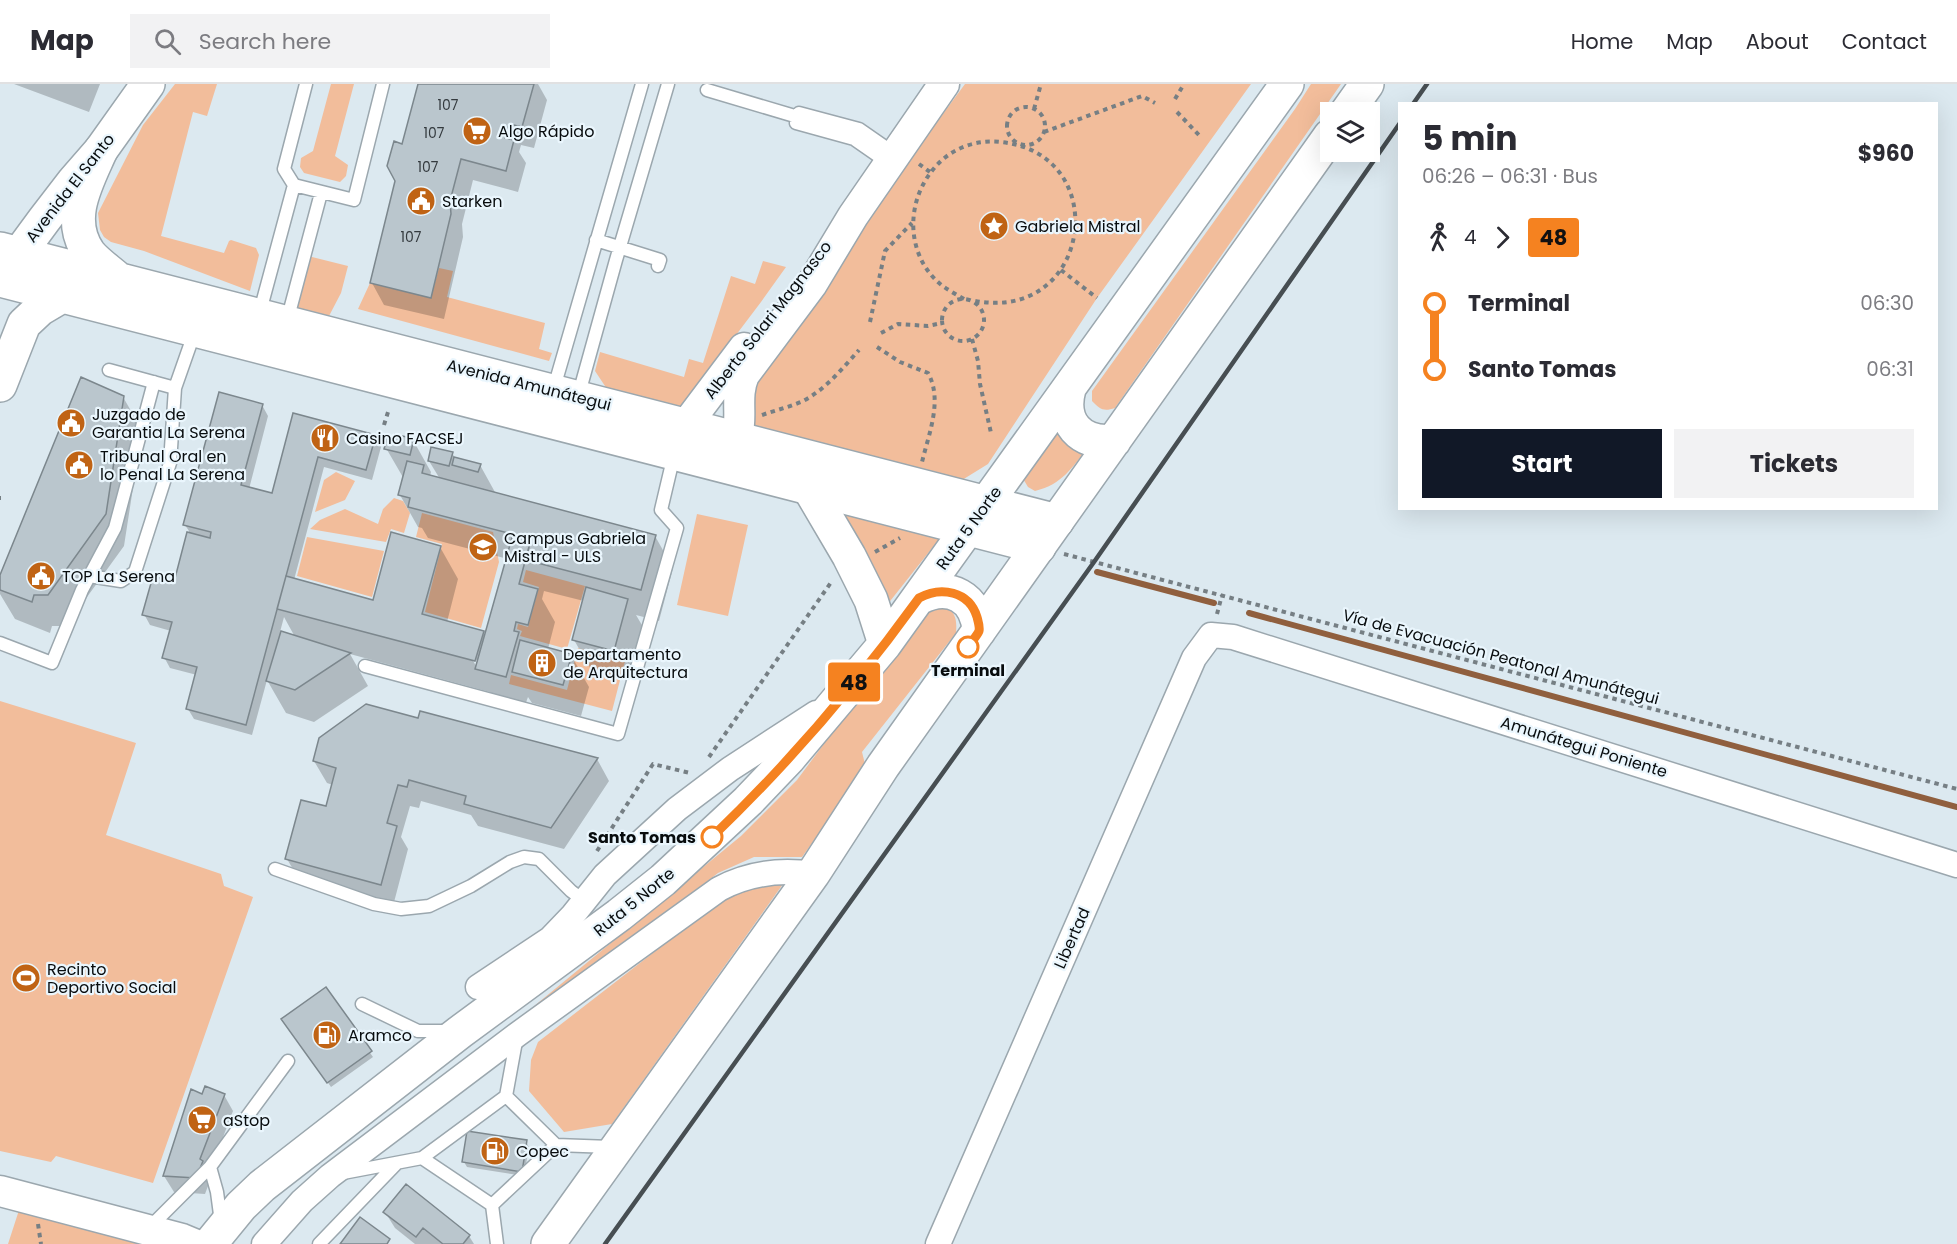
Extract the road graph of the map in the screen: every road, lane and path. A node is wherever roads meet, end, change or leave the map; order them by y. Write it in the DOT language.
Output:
graph roads {
  1 [pos="148,84"];
  2 [pos="306,84"];
  3 [pos="383,84"];
  4 [pos="642,84"];
  5 [pos="668,84"];
  6 [pos="944,84"];
  7 [pos="1041,84"];
  8 [pos="1184,84"];
  9 [pos="1287,84"];
  10 [pos="1367,84"];
  11 [pos="707,90"];
  12 [pos="1175,99"];
  13 [pos="1354,102"];
  14 [pos="1155,103"];
  15 [pos="1034,109"];
  16 [pos="1177,112"];
  17 [pos="1044,132"];
  18 [pos="1199,135"];
  19 [pos="1017,144"];
  20 [pos="101,150"];
  21 [pos="1320,150"];
  22 [pos="900,160"];
  23 [pos="930,172"];
  24 [pos="294,186"];
  25 [pos="321,193"];
  26 [pos="854,216"];
  27 [pos="912,222"];
  28 [pos="596,240"];
  29 [pos="620,248"];
  30 [pos="658,266"];
  31 [pos="1061,270"];
  32 [pos="5,272"];
  33 [pos="119,280"];
  34 [pos="62,296"];
  35 [pos="1097,298"];
  36 [pos="964,299"];
  37 [pos="971,300"];
  38 [pos="273,319"];
  39 [pos="870,322"];
  40 [pos="942,323"];
  41 [pos="195,330"];
  42 [pos="881,333"];
  43 [pos="972,339"];
  44 [pos="877,347"];
  45 [pos="859,350"];
  46 [pos="109,370"];
  47 [pos="154,382"];
  48 [pos="0,385"];
  49 [pos="175,388"];
  50 [pos="1069,389"];
  51 [pos="562,409"];
  52 [pos="388,412"];
  53 [pos="384,425"];
  54 [pos="991,433"];
  55 [pos="737,438"];
  56 [pos="1114,441"];
  57 [pos="687,447"];
  58 [pos="922,462"];
  59 [pos="809,488"];
  60 [pos="978,516"];
  61 [pos="1057,521"];
  62 [pos="1039,547"];
  63 [pos="90,576"];
  64 [pos="919,598"];
  65 [pos="979,631"];
  66 [pos="1211,635"];
  67 [pos="0,644"];
  68 [pos="885,644"];
  69 [pos="365,666"];
  70 [pos="849,688"];
  71 [pos="1957,789"];
  72 [pos="1957,865"];
  73 [pos="276,869"];
  74 [pos="813,874"];
  75 [pos="583,900"];
  76 [pos="510,981"];
  77 [pos="478,987"];
  78 [pos="362,1004"];
  79 [pos="460,1032"];
  80 [pos="518,1034"];
  81 [pos="288,1061"];
  82 [pos="506,1096"];
  83 [pos="556,1145"];
  84 [pos="617,1147"];
  85 [pos="422,1158"];
  86 [pos="397,1163"];
  87 [pos="210,1167"];
  88 [pos="330,1176"];
  89 [pos="0,1191"];
  90 [pos="492,1205"];
  91 [pos="147,1230"];
  92 [pos="216,1236"];
  93 [pos="194,1244"];
  94 [pos="264,1244"];
  95 [pos="319,1244"];
  96 [pos="497,1244"];
  97 [pos="548,1244"];
  98 [pos="938,1244"];
  1 -- 20 [label="main road, Avenida El Santo"];
  2 -- 24 [label="lane"];
  3 -- 25 [label="lane"];
  4 -- 28 [label="lane"];
  5 -- 29 [label="lane"];
  6 -- 22 [label="street, Alberto Solari Magnasco"];
  7 -- 15 [label="path"];
  8 -- 12 [label="path"];
  9 -- 50 [label="main road, Ruta 5 Norte"];
  10 -- 13 [label="main road"];
  11 -- 22 [label="lane"];
  14 -- 17 [label="path"];
  15 -- 17 [label="path"];
  15 -- 19 [label="path"];
  16 -- 18 [label="path"];
  17 -- 19 [label="path"];
  19 -- 23 [label="path"];
  19 -- 31 [label="path"];
  20 -- 32 [label="main road, Avenida El Santo"];
  20 -- 33 [label="main road"];
  21 -- 56 [label="main road"];
  22 -- 23 [label="path"];
  22 -- 26 [label="street, Alberto Solari Magnasco"];
  23 -- 27 [label="path"];
  24 -- 25 [label="lane"];
  24 -- 38 [label="lane"];
  25 -- 38 [label="lane"];
  26 -- 55 [label="street, Alberto Solari Magnasco"];
  26 -- 57 [label="street, Alberto Solari Magnasco"];
  27 -- 36 [label="path"];
  27 -- 39 [label="path"];
  28 -- 29 [label="lane"];
  28 -- 51 [label="lane"];
  29 -- 30 [label="lane"];
  29 -- 51 [label="lane"];
  31 -- 35 [label="path"];
  31 -- 37 [label="path"];
  32 -- 33 [label="main road, Avenida Amunátegui"];
  32 -- 34 [label="main road, Avenida Amunátegui"];
  33 -- 38 [label="main road, Avenida Amunátegui"];
  34 -- 41 [label="main road, Avenida Amunátegui"];
  34 -- 48 [label="main road"];
  36 -- 37 [label="path"];
  36 -- 40 [label="path"];
  37 -- 43 [label="path"];
  38 -- 51 [label="main road, Avenida Amunátegui"];
  40 -- 42 [label="path"];
  40 -- 43 [label="path"];
  41 -- 49 [label="lane"];
  41 -- 51 [label="main road, Avenida Amunátegui"];
  43 -- 54 [label="path"];
  44 -- 58 [label="path"];
  45 -- 55 [label="path"];
  46 -- 47 [label="lane"];
  47 -- 49 [label="lane"];
  47 -- 63 [label="lane"];
  49 -- 63 [label="lane"];
  50 -- 56 [label="main road"];
  50 -- 60 [label="main road, Ruta 5 Norte"];
  51 -- 57 [label="main road, Avenida Amunátegui"];
  52 -- 53 [label="path"];
  55 -- 57 [label="main road, Avenida Amunátegui"];
  55 -- 60 [label="main road, Avenida Amunátegui"];
  56 -- 61 [label="main road"];
  57 -- 59 [label="main road, Avenida Amunátegui"];
  57 -- 69 [label="lane"];
  59 -- 60 [label="main road, Avenida Amunátegui"];
  59 -- 68 [label="main road"];
  60 -- 61 [label="main road, Avenida Amunátegui"];
  60 -- 62 [label="main road, Avenida Amunátegui"];
  60 -- 64 [label="main road, Ruta 5 Norte"];
  61 -- 62 [label="main road"];
  62 -- 65 [label="main road"];
  62 -- 71 [label="path, Vía de Evacuación Peatonal Amunátegui"];
  63 -- 67 [label="lane"];
  64 -- 65 [label="main road"];
  64 -- 68 [label="main road, Ruta 5 Norte"];
  65 -- 74 [label="main road"];
  66 -- 72 [label="street, Amunátegui Poniente"];
  66 -- 98 [label="street, Libertad"];
  68 -- 70 [label="main road, Ruta 5 Norte"];
  70 -- 75 [label="street"];
  70 -- 76 [label="main road, Ruta 5 Norte"];
  73 -- 75 [label="lane"];
  74 -- 80 [label="street"];
  74 -- 84 [label="main road"];
  75 -- 76 [label="street"];
  76 -- 77 [label="street"];
  76 -- 79 [label="main road, Ruta 5 Norte"];
  78 -- 79 [label="lane"];
  79 -- 92 [label="main road, Ruta 5 Norte"];
  80 -- 82 [label="lane"];
  80 -- 88 [label="street"];
  81 -- 87 [label="lane"];
  82 -- 83 [label="lane"];
  82 -- 85 [label="lane"];
  83 -- 84 [label="lane"];
  83 -- 90 [label="lane"];
  84 -- 97 [label="main road"];
  85 -- 86 [label="lane"];
  85 -- 90 [label="lane"];
  86 -- 88 [label="lane"];
  86 -- 95 [label="lane"];
  87 -- 91 [label="lane"];
  87 -- 92 [label="lane"];
  88 -- 94 [label="street"];
  89 -- 91 [label="street"];
  90 -- 96 [label="lane"];
  91 -- 93 [label="street"];
}
